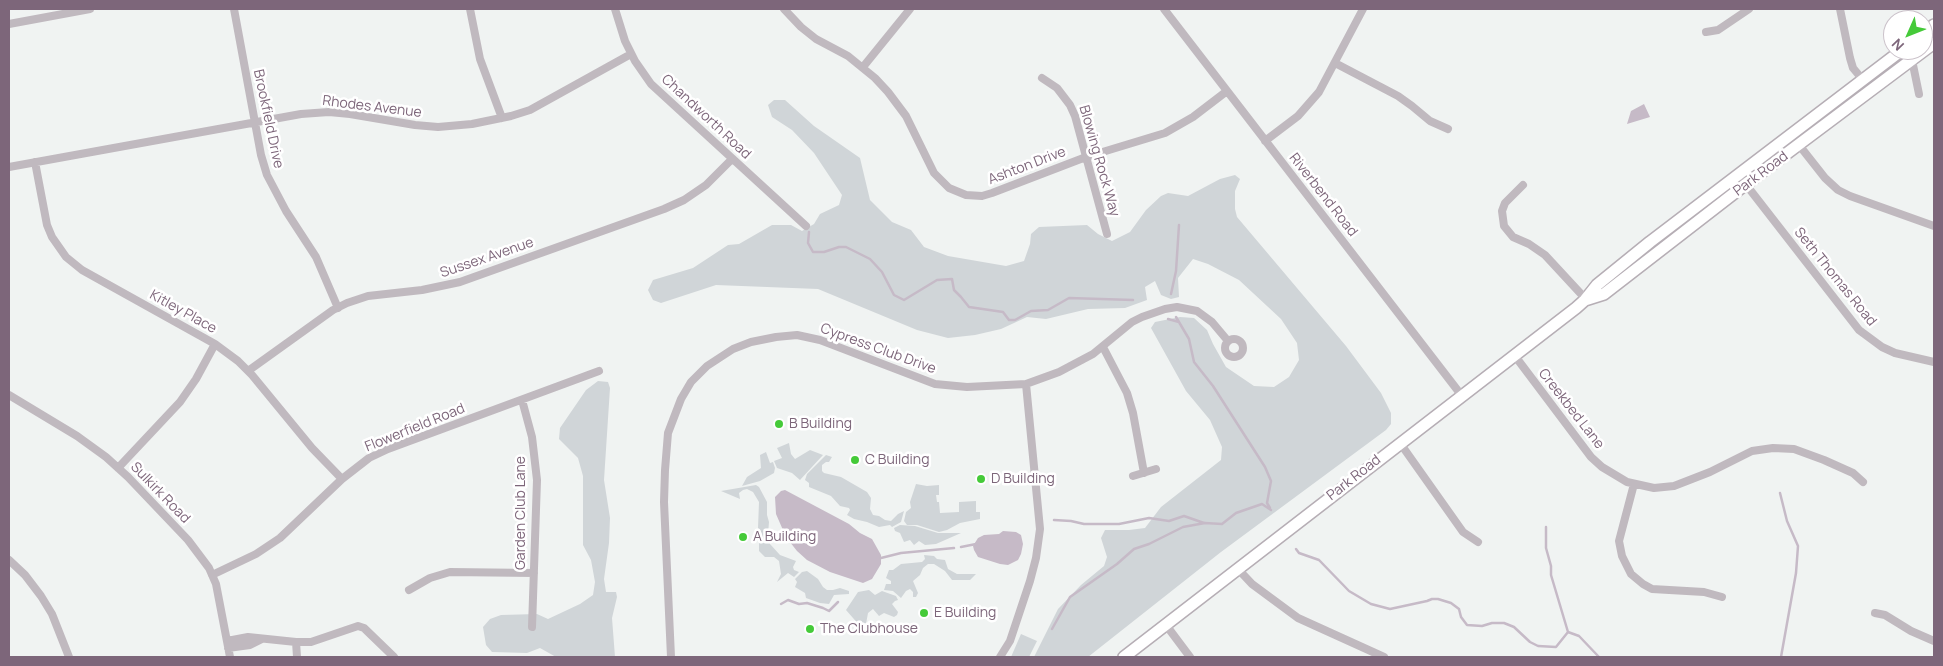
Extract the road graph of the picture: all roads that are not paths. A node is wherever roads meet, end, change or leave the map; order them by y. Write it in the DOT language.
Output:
graph roads {
  1 [pos="90,9"];
  2 [pos="234,9"];
  3 [pos="470,9"];
  4 [pos="614,9"];
  5 [pos="784,9"];
  6 [pos="910,9"];
  7 [pos="1164,9"];
  8 [pos="1363,9"];
  9 [pos="1749,9"];
  10 [pos="1840,9"];
  11 [pos="9,24"];
  12 [pos="1706,32"];
  13 [pos="631,54"];
  14 [pos="1889,60"];
  15 [pos="1912,60"];
  16 [pos="1335,63"];
  17 [pos="863,67"];
  18 [pos="1042,78"];
  19 [pos="1863,80"];
  20 [pos="1227,91"];
  21 [pos="1919,94"];
  22 [pos="502,118"];
  23 [pos="254,122"];
  24 [pos="1448,130"];
  25 [pos="1266,141"];
  26 [pos="1799,145"];
  27 [pos="1086,157"];
  28 [pos="732,159"];
  29 [pos="35,162"];
  30 [pos="9,167"];
  31 [pos="1739,174"];
  32 [pos="1746,184"];
  33 [pos="1523,185"];
  34 [pos="806,226"];
  35 [pos="1934,226"];
  36 [pos="1107,234"];
  37 [pos="1585,300"];
  38 [pos="338,308"];
  39 [pos="1228,341"];
  40 [pos="215,344"];
  41 [pos="1103,347"];
  42 [pos="1515,356"];
  43 [pos="1934,362"];
  44 [pos="248,371"];
  45 [pos="598,371"];
  46 [pos="1026,384"];
  47 [pos="9,395"];
  48 [pos="1462,396"];
  49 [pos="522,400"];
  50 [pos="1400,443"];
  51 [pos="118,468"];
  52 [pos="1156,470"];
  53 [pos="1144,473"];
  54 [pos="1132,476"];
  55 [pos="342,479"];
  56 [pos="1863,482"];
  57 [pos="1634,484"];
  58 [pos="1478,542"];
  59 [pos="9,560"];
  60 [pos="1237,568"];
  61 [pos="534,573"];
  62 [pos="212,575"];
  63 [pos="409,590"];
  64 [pos="1722,597"];
  65 [pos="1875,613"];
  66 [pos="1166,625"];
  67 [pos="532,627"];
  68 [pos="1934,641"];
  69 [pos="296,642"];
  70 [pos="228,645"];
  71 [pos="70,657"];
  72 [pos="230,657"];
  73 [pos="297,657"];
  74 [pos="394,657"];
  75 [pos="671,657"];
  76 [pos="1000,657"];
  77 [pos="1124,657"];
  78 [pos="1190,657"];
  79 [pos="1384,657"];
  1 -- 11 [label="street"];
  2 -- 23 [label="street, Brookfield Drive"];
  3 -- 22 [label="street"];
  4 -- 13 [label="street, Chandworth Road"];
  5 -- 17 [label="street, Ashton Drive"];
  6 -- 17 [label="street"];
  7 -- 20 [label="street, Riverbend Road"];
  8 -- 16 [label="street"];
  9 -- 12 [label="street"];
  10 -- 19 [label="street"];
  13 -- 22 [label="street, Rhodes Avenue"];
  13 -- 28 [label="street, Chandworth Road"];
  14 -- 19 [label="main road, Park Road"];
  15 -- 21 [label="street"];
  15 -- 26 [label="main road, Park Road"];
  16 -- 24 [label="street"];
  16 -- 25 [label="street"];
  17 -- 27 [label="street, Ashton Drive"];
  18 -- 27 [label="street, Blowing Rock Way"];
  19 -- 31 [label="main road, Park Road"];
  20 -- 25 [label="street, Riverbend Road"];
  20 -- 27 [label="street, Ashton Drive"];
  22 -- 23 [label="street, Rhodes Avenue"];
  23 -- 29 [label="street, Rhodes Avenue"];
  23 -- 38 [label="street, Brookfield Drive"];
  25 -- 48 [label="street, Riverbend Road"];
  26 -- 32 [label="main road, Park Road"];
  26 -- 35 [label="street"];
  27 -- 36 [label="street, Blowing Rock Way"];
  28 -- 34 [label="street, Chandworth Road"];
  28 -- 38 [label="street, Sussex Avenue"];
  29 -- 30 [label="street, Rhodes Avenue"];
  29 -- 40 [label="street, Kitley Place"];
  31 -- 32 [label="street, Seth Thomas Road"];
  31 -- 37 [label="main road, Park Road"];
  32 -- 37 [label="main road, Park Road"];
  32 -- 43 [label="street, Seth Thomas Road"];
  33 -- 37 [label="street"];
  37 -- 42 [label="main road, Park Road"];
  38 -- 44 [label="street, Sussex Avenue"];
  39 -- 41 [label="street, Cypress Club Drive"];
  40 -- 44 [label="street, Kitley Place"];
  40 -- 51 [label="street"];
  41 -- 46 [label="street, Cypress Club Drive"];
  41 -- 53 [label="street"];
  42 -- 48 [label="main road, Park Road"];
  42 -- 57 [label="street, Creekbed Lane"];
  44 -- 55 [label="street, Kitley Place"];
  45 -- 49 [label="street, Flowerfield Road"];
  46 -- 75 [label="street, Cypress Club Drive"];
  46 -- 76 [label="street"];
  47 -- 51 [label="street, Sulkirk Road"];
  48 -- 50 [label="main road, Park Road"];
  49 -- 55 [label="street, Flowerfield Road"];
  49 -- 61 [label="street, Garden Club Lane"];
  50 -- 58 [label="street"];
  50 -- 60 [label="main road, Park Road"];
  51 -- 62 [label="street, Sulkirk Road"];
  52 -- 53 [label="street"];
  53 -- 54 [label="street"];
  55 -- 62 [label="street, Flowerfield Road"];
  56 -- 57 [label="street, Creekbed Lane"];
  57 -- 64 [label="street"];
  59 -- 71 [label="street"];
  60 -- 66 [label="main road, Park Road"];
  60 -- 79 [label="street"];
  61 -- 63 [label="street"];
  61 -- 67 [label="street, Garden Club Lane"];
  62 -- 70 [label="street, Sulkirk Road"];
  65 -- 68 [label="street"];
  66 -- 77 [label="main road, Park Road"];
  66 -- 78 [label="street"];
  69 -- 70 [label="street"];
  69 -- 73 [label="street"];
  69 -- 74 [label="street"];
  70 -- 72 [label="street, Sulkirk Road"];
}
